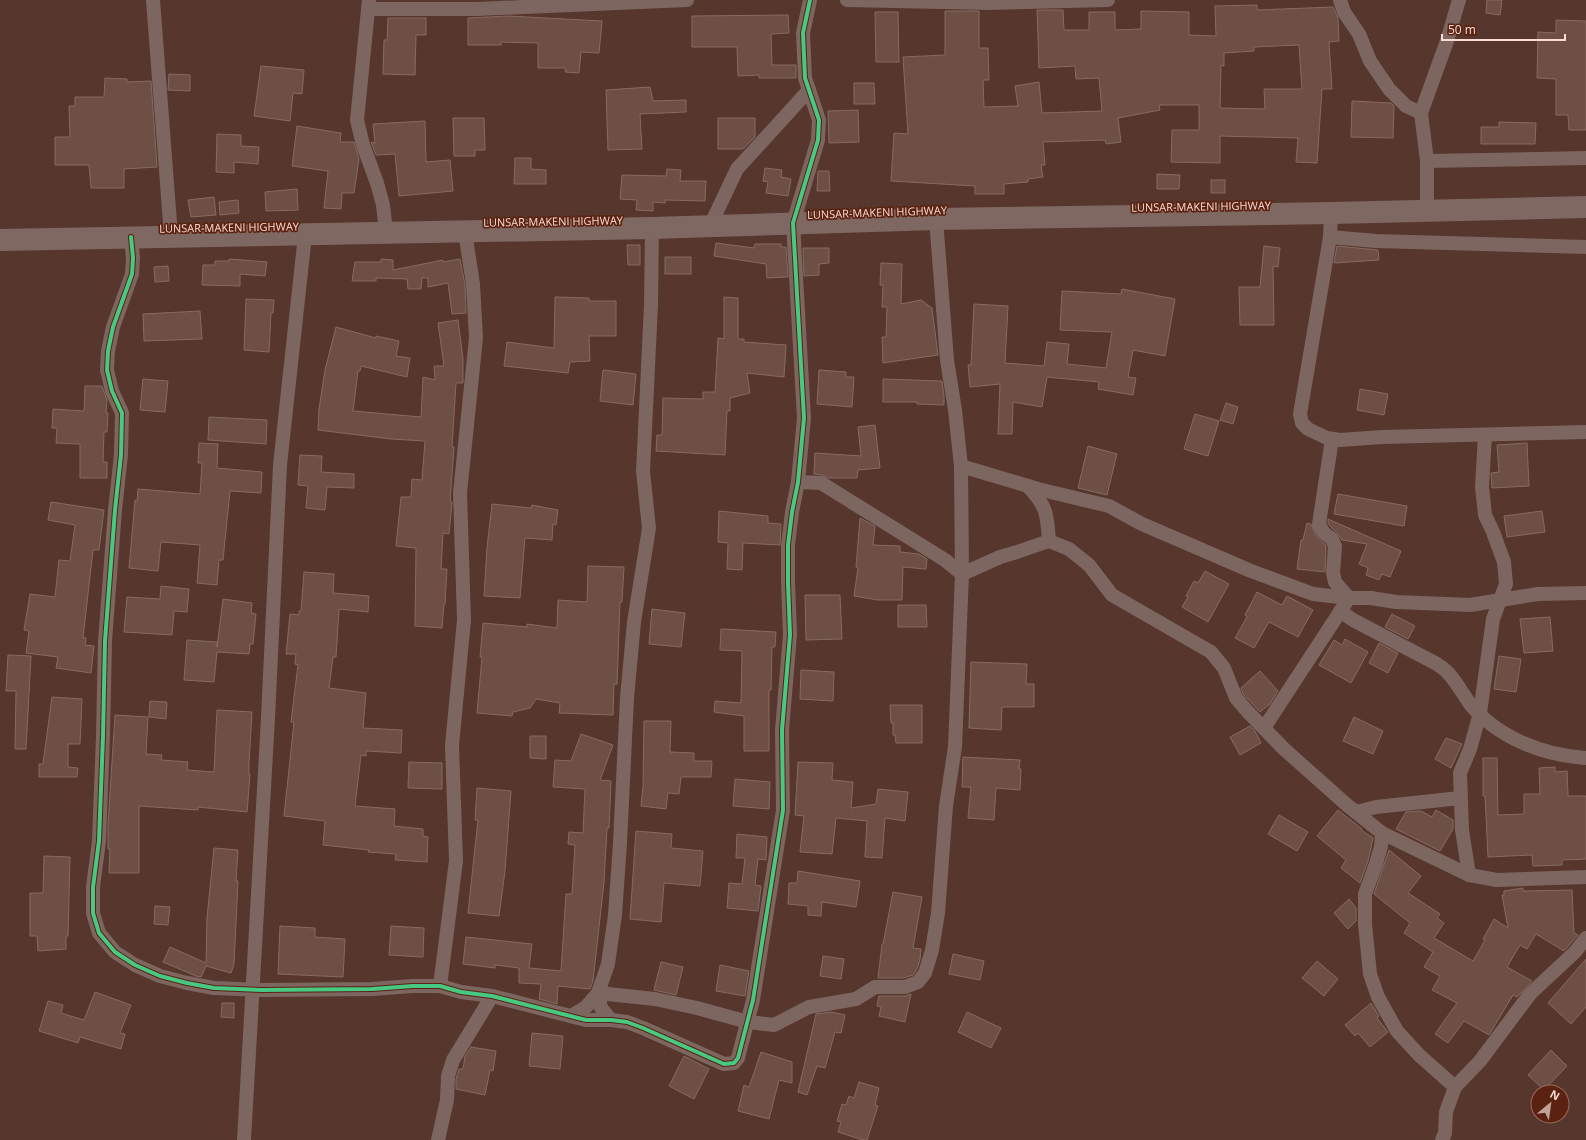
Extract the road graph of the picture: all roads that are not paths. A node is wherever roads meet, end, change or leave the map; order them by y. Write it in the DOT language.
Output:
graph roads {
  1 [pos="153,0"];
  2 [pos="687,0"];
  3 [pos="810,0"];
  4 [pos="847,0"];
  5 [pos="1108,0"];
  6 [pos="1340,0"];
  7 [pos="1459,0"];
  8 [pos="877,1"];
  9 [pos="368,4"];
  10 [pos="809,90"];
  11 [pos="1421,113"];
  12 [pos="1586,158"];
  13 [pos="1427,161"];
  14 [pos="1586,207"];
  15 [pos="1427,210"];
  16 [pos="1332,213"];
  17 [pos="936,219"];
  18 [pos="793,223"];
  19 [pos="710,226"];
  20 [pos="652,228"];
  21 [pos="386,232"];
  22 [pos="465,232"];
  23 [pos="305,235"];
  24 [pos="172,236"];
  25 [pos="131,237"];
  26 [pos="1330,237"];
  27 [pos="0,240"];
  28 [pos="1586,247"];
  29 [pos="1586,432"];
  30 [pos="1485,435"];
  31 [pos="1332,439"];
  32 [pos="961,466"];
  33 [pos="798,482"];
  34 [pos="1028,486"];
  35 [pos="1048,541"];
  36 [pos="962,574"];
  37 [pos="1586,593"];
  38 [pos="1349,598"];
  39 [pos="1500,601"];
  40 [pos="1340,611"];
  41 [pos="1480,713"];
  42 [pos="1264,728"];
  43 [pos="1586,758"];
  44 [pos="1460,798"];
  45 [pos="1356,812"];
  46 [pos="1382,833"];
  47 [pos="1468,875"];
  48 [pos="1586,877"];
  49 [pos="1586,938"];
  50 [pos="440,986"];
  51 [pos="252,990"];
  52 [pos="598,993"];
  53 [pos="492,996"];
  54 [pos="571,1016"];
  55 [pos="611,1020"];
  56 [pos="748,1022"];
  57 [pos="1455,1087"];
  58 [pos="244,1140"];
  59 [pos="438,1140"];
  60 [pos="1442,1140"];
  1 -- 24 [label="street"];
  2 -- 9 [label="street"];
  3 -- 10 [label="street"];
  4 -- 8 [label="street"];
  5 -- 8 [label="street"];
  6 -- 11 [label="street"];
  7 -- 11 [label="street"];
  9 -- 21 [label="street"];
  10 -- 18 [label="street"];
  10 -- 19 [label="street"];
  11 -- 13 [label="street"];
  12 -- 13 [label="street"];
  13 -- 15 [label="street"];
  14 -- 15 [label="main road, LUNSAR-MAKENI HIGHWAY"];
  15 -- 16 [label="main road, LUNSAR-MAKENI HIGHWAY"];
  16 -- 17 [label="main road, LUNSAR-MAKENI HIGHWAY"];
  16 -- 26 [label="street"];
  17 -- 18 [label="main road, LUNSAR-MAKENI HIGHWAY"];
  17 -- 32 [label="street"];
  18 -- 19 [label="main road, LUNSAR-MAKENI HIGHWAY"];
  18 -- 33 [label="street"];
  19 -- 20 [label="main road, LUNSAR-MAKENI HIGHWAY"];
  20 -- 22 [label="main road, LUNSAR-MAKENI HIGHWAY"];
  20 -- 52 [label="street"];
  21 -- 22 [label="main road, LUNSAR-MAKENI HIGHWAY"];
  21 -- 23 [label="main road, LUNSAR-MAKENI HIGHWAY"];
  22 -- 50 [label="street"];
  23 -- 24 [label="main road, LUNSAR-MAKENI HIGHWAY"];
  23 -- 51 [label="street"];
  24 -- 25 [label="main road, LUNSAR-MAKENI HIGHWAY"];
  25 -- 27 [label="main road, LUNSAR-MAKENI HIGHWAY"];
  25 -- 51 [label="street"];
  26 -- 28 [label="street"];
  26 -- 31 [label="street"];
  29 -- 30 [label="street"];
  30 -- 31 [label="street"];
  30 -- 39 [label="street"];
  31 -- 38 [label="street"];
  32 -- 34 [label="street"];
  32 -- 36 [label="street"];
  33 -- 36 [label="street"];
  33 -- 56 [label="street"];
  34 -- 35 [label="street"];
  34 -- 38 [label="street"];
  35 -- 36 [label="street"];
  35 -- 42 [label="street"];
  36 -- 56 [label="street"];
  37 -- 39 [label="street"];
  38 -- 39 [label="street"];
  38 -- 40 [label="street"];
  39 -- 41 [label="street"];
  40 -- 41 [label="street"];
  40 -- 42 [label="street"];
  41 -- 43 [label="street"];
  41 -- 44 [label="street"];
  42 -- 45 [label="street"];
  44 -- 45 [label="street"];
  44 -- 47 [label="street"];
  45 -- 46 [label="street"];
  46 -- 47 [label="street"];
  46 -- 57 [label="street"];
  47 -- 48 [label="street"];
  49 -- 57 [label="street"];
  50 -- 51 [label="street"];
  50 -- 53 [label="street"];
  51 -- 58 [label="street"];
  52 -- 54 [label="street"];
  52 -- 55 [label="street"];
  52 -- 56 [label="street"];
  53 -- 54 [label="street"];
  53 -- 59 [label="street"];
  54 -- 55 [label="street"];
  55 -- 56 [label="street"];
  57 -- 60 [label="street"];
}
